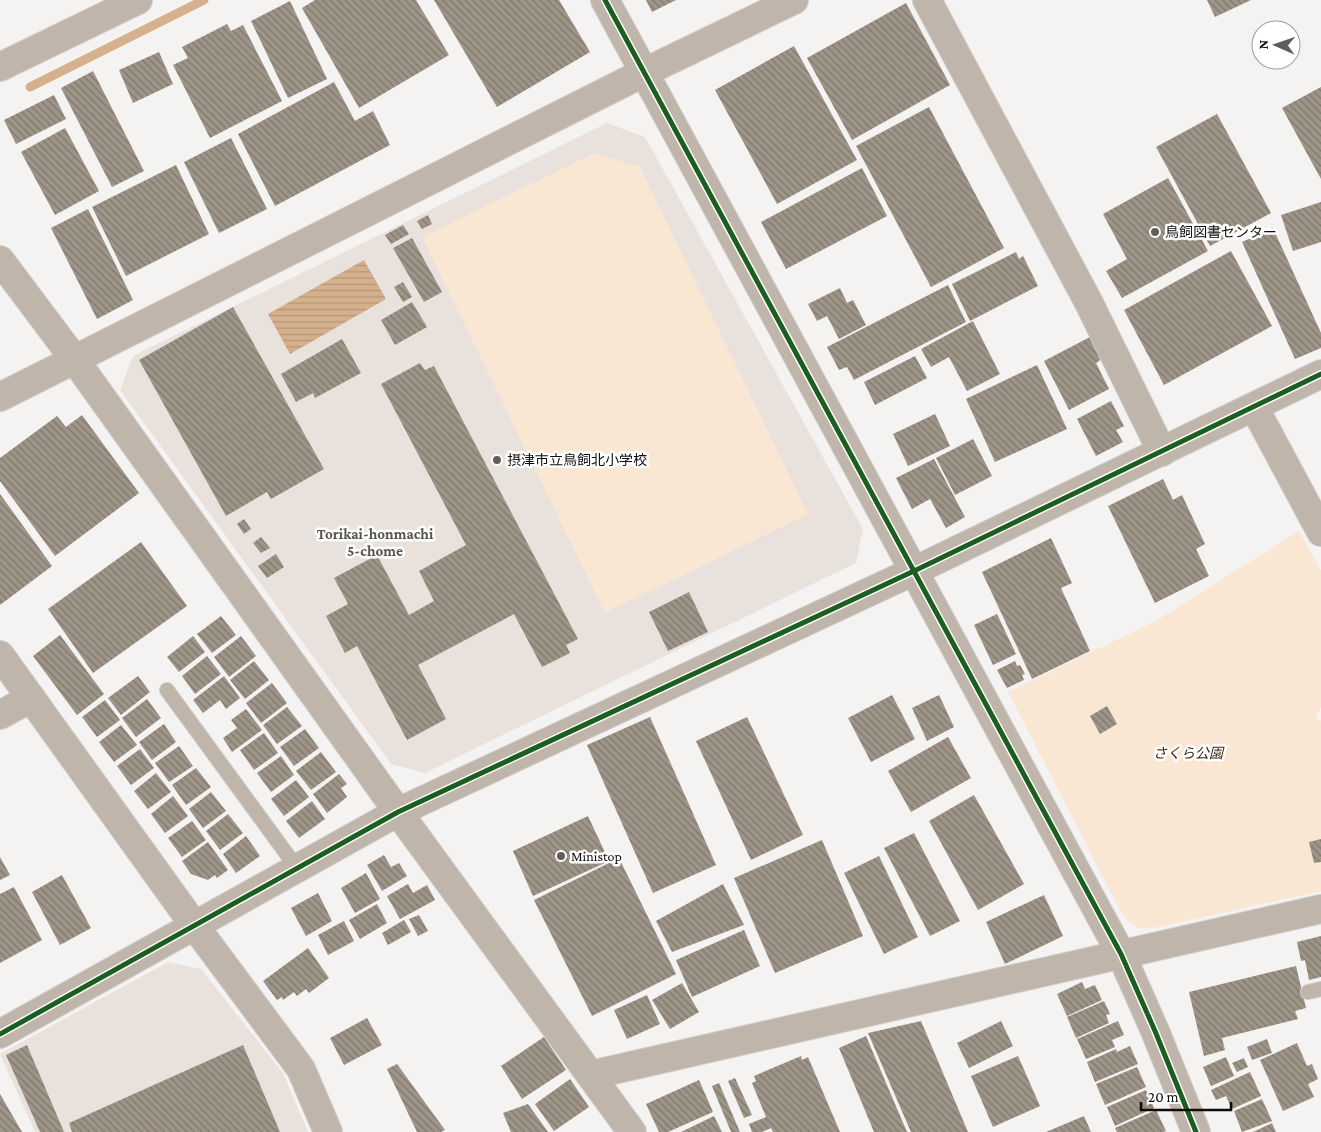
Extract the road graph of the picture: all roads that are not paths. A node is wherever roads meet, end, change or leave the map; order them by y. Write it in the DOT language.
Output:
graph roads {
  1 [pos="138,0"];
  2 [pos="605,0"];
  3 [pos="794,0"];
  4 [pos="927,0"];
  5 [pos="0,67"];
  6 [pos="644,72"];
  7 [pos="0,260"];
  8 [pos="75,360"];
  9 [pos="1321,374"];
  10 [pos="0,398"];
  11 [pos="1254,407"];
  12 [pos="1162,452"];
  13 [pos="1321,532"];
  14 [pos="914,570"];
  15 [pos="0,655"];
  16 [pos="167,690"];
  17 [pos="31,698"];
  18 [pos="0,715"];
  19 [pos="398,812"];
  20 [pos="297,868"];
  21 [pos="1321,909"];
  22 [pos="194,925"];
  23 [pos="1121,954"];
  24 [pos="0,1034"];
  25 [pos="591,1074"];
  26 [pos="328,1132"];
  27 [pos="632,1132"];
  28 [pos="1196,1132"];
  1 -- 5 [label="street"];
  2 -- 6 [label="street"];
  3 -- 6 [label="street"];
  4 -- 12 [label="street"];
  6 -- 8 [label="street"];
  6 -- 14 [label="street"];
  7 -- 8 [label="street"];
  8 -- 10 [label="street"];
  8 -- 19 [label="street"];
  9 -- 11 [label="street"];
  11 -- 12 [label="street"];
  11 -- 13 [label="street"];
  12 -- 14 [label="street"];
  14 -- 19 [label="street"];
  14 -- 23 [label="street"];
  15 -- 17 [label="street"];
  16 -- 20 [label="lane"];
  17 -- 18 [label="street"];
  17 -- 22 [label="street"];
  19 -- 20 [label="street"];
  19 -- 25 [label="street"];
  20 -- 22 [label="street"];
  21 -- 23 [label="street"];
  22 -- 24 [label="street"];
  22 -- 26 [label="street"];
  23 -- 25 [label="street"];
  23 -- 28 [label="street"];
  25 -- 27 [label="street"];
}
